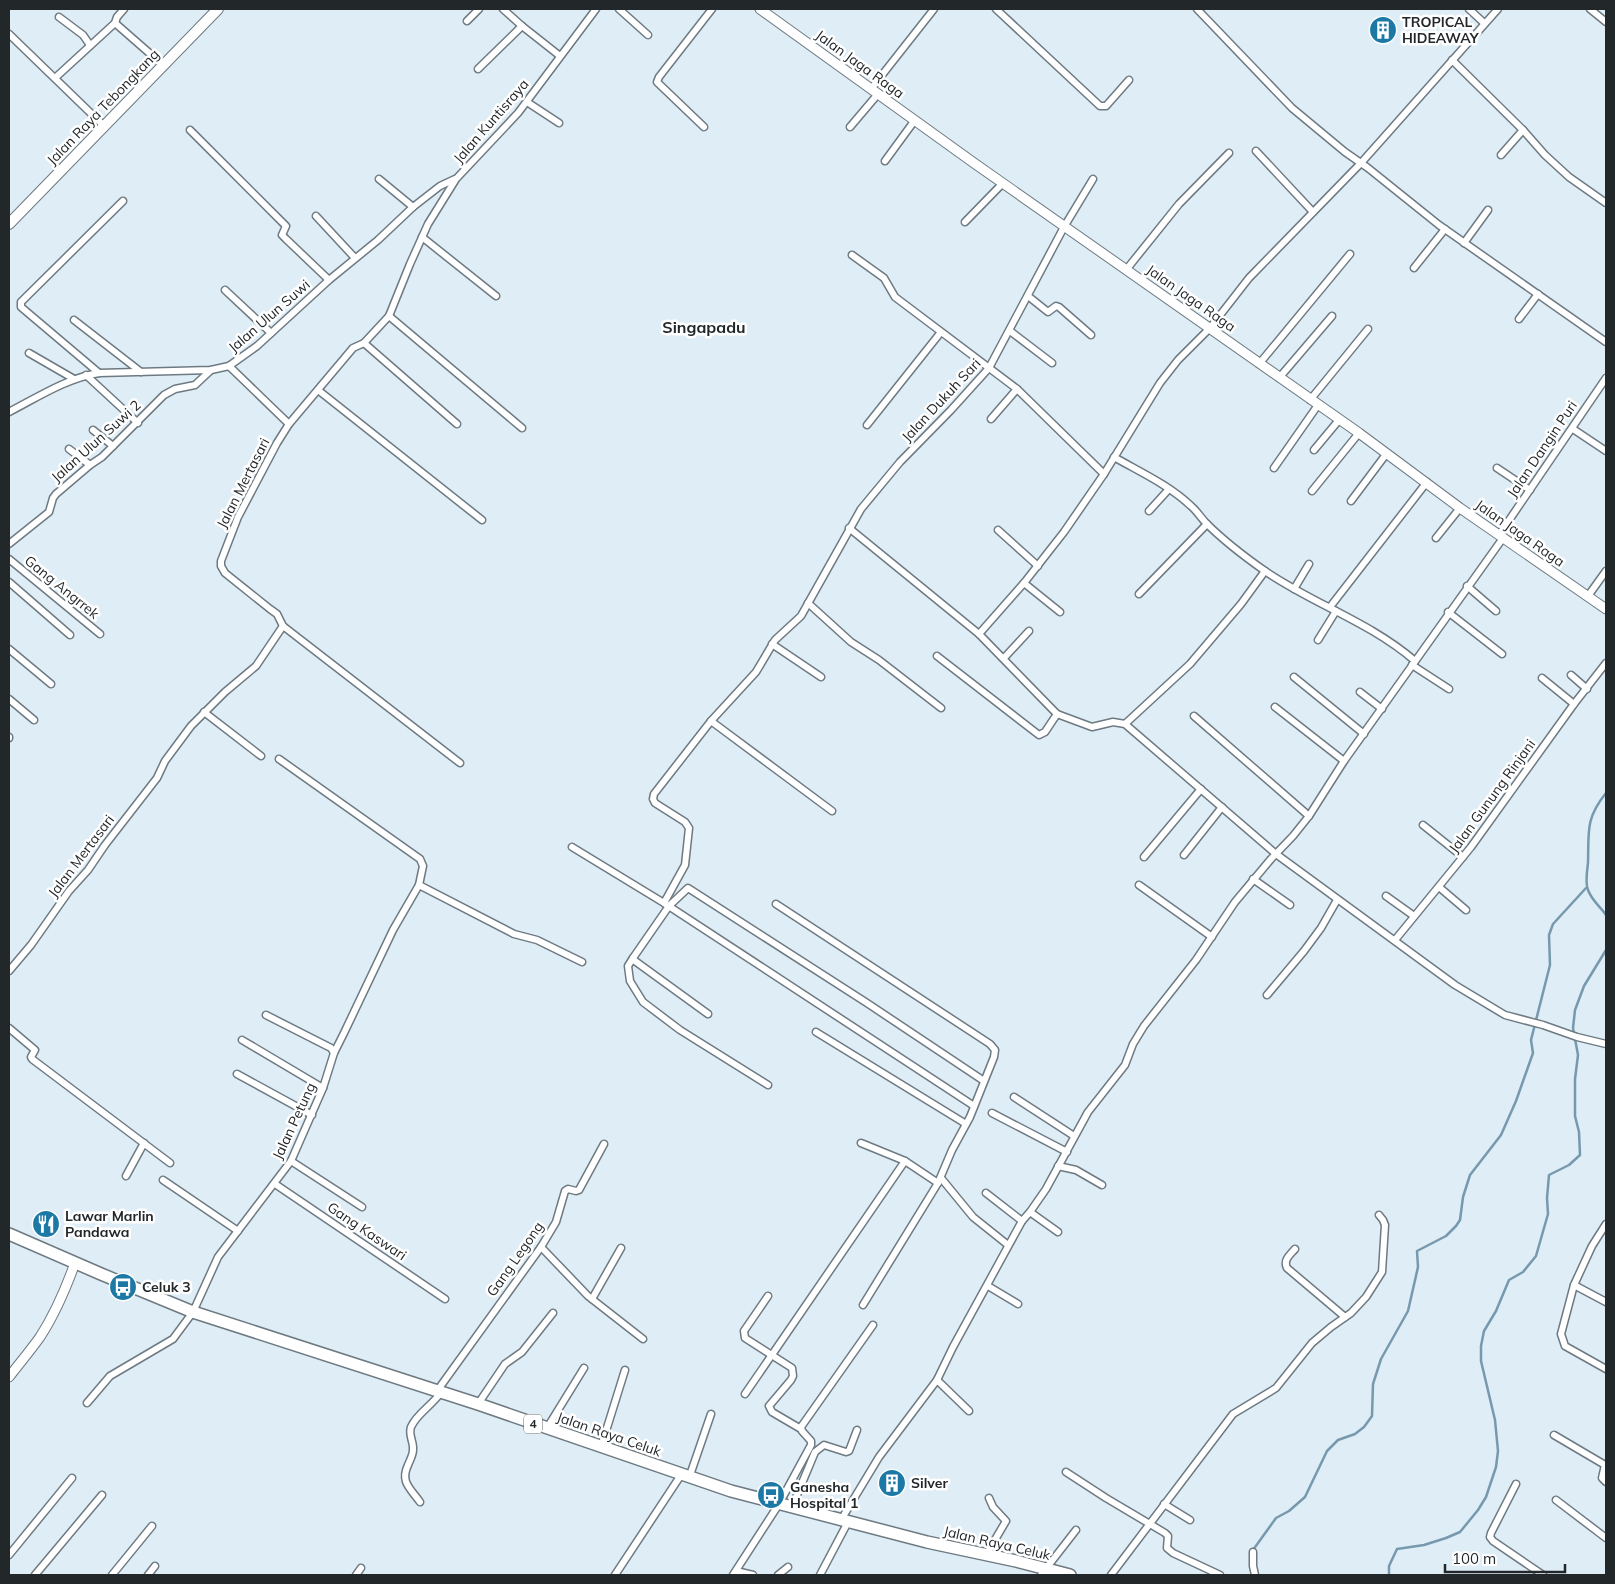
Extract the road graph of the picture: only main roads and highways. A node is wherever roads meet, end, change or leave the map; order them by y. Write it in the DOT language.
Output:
graph roads {
  1 [pos="218,9"];
  2 [pos="9,224"];
  3 [pos="9,1234"];
  4 [pos="1043,1572"];
  5 [pos="1070,1575"];
  1 -- 2 [label="main road, Jalan Raya Tebongkang"];
  3 -- 4 [label="highway, Jalan Raya Celuk / 4"];
  4 -- 5 [label="highway, Jalan Raya Celuk / 4"];
}
